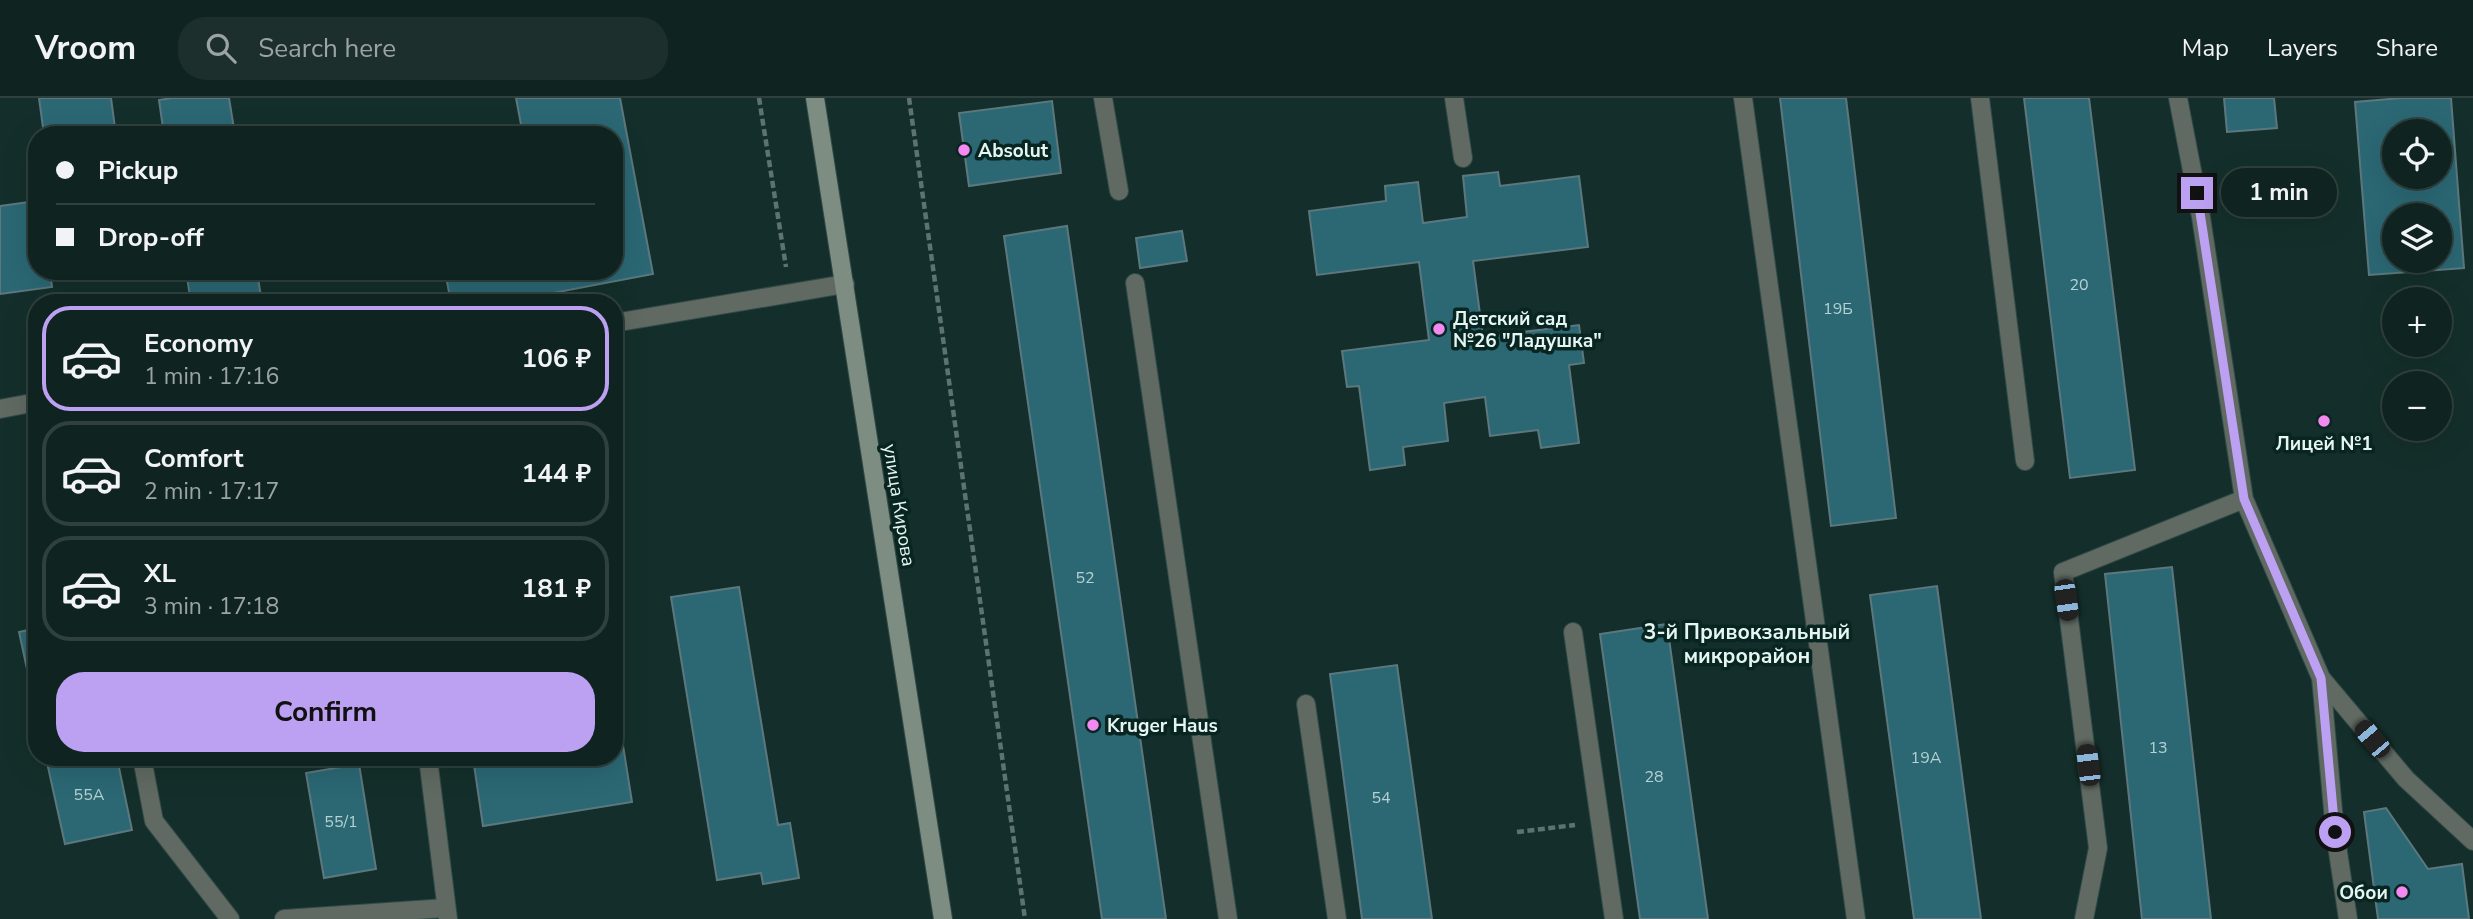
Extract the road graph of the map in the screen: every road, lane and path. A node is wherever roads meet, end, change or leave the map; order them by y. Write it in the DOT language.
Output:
graph roads {
  1 [pos="759,98"];
  2 [pos="815,98"];
  3 [pos="909,98"];
  4 [pos="1103,98"];
  5 [pos="1454,98"];
  6 [pos="1743,98"];
  7 [pos="1980,98"];
  8 [pos="2178,98"];
  9 [pos="1463,158"];
  10 [pos="1119,191"];
  11 [pos="1135,283"];
  12 [pos="845,284"];
  13 [pos="790,293"];
  14 [pos="623,321"];
  15 [pos="28,404"];
  16 [pos="0,409"];
  17 [pos="2025,461"];
  18 [pos="2244,499"];
  19 [pos="1573,632"];
  20 [pos="2321,678"];
  21 [pos="1306,704"];
  22 [pos="144,766"];
  23 [pos="429,766"];
  24 [pos="1576,825"];
  25 [pos="1517,832"];
  26 [pos="2473,841"];
  27 [pos="447,914"];
  28 [pos="230,919"];
  29 [pos="284,919"];
  30 [pos="943,919"];
  31 [pos="1025,919"];
  32 [pos="1228,919"];
  33 [pos="1337,919"];
  34 [pos="1614,919"];
  35 [pos="1856,919"];
  36 [pos="2084,919"];
  37 [pos="2348,919"];
  1 -- 13 [label="path"];
  2 -- 12 [label="main road, улица Кирова"];
  3 -- 31 [label="path"];
  4 -- 10 [label="street"];
  5 -- 9 [label="street"];
  6 -- 35 [label="street"];
  7 -- 17 [label="street"];
  8 -- 18 [label="street"];
  11 -- 32 [label="street"];
  12 -- 13 [label="street"];
  12 -- 30 [label="main road, улица Кирова"];
  13 -- 14 [label="street"];
  15 -- 16 [label="street"];
  18 -- 20 [label="street"];
  18 -- 36 [label="street"];
  19 -- 34 [label="street"];
  20 -- 26 [label="street"];
  20 -- 37 [label="street"];
  21 -- 33 [label="street"];
  22 -- 28 [label="street"];
  23 -- 27 [label="street"];
  24 -- 25 [label="path"];
  27 -- 29 [label="street"];
}
